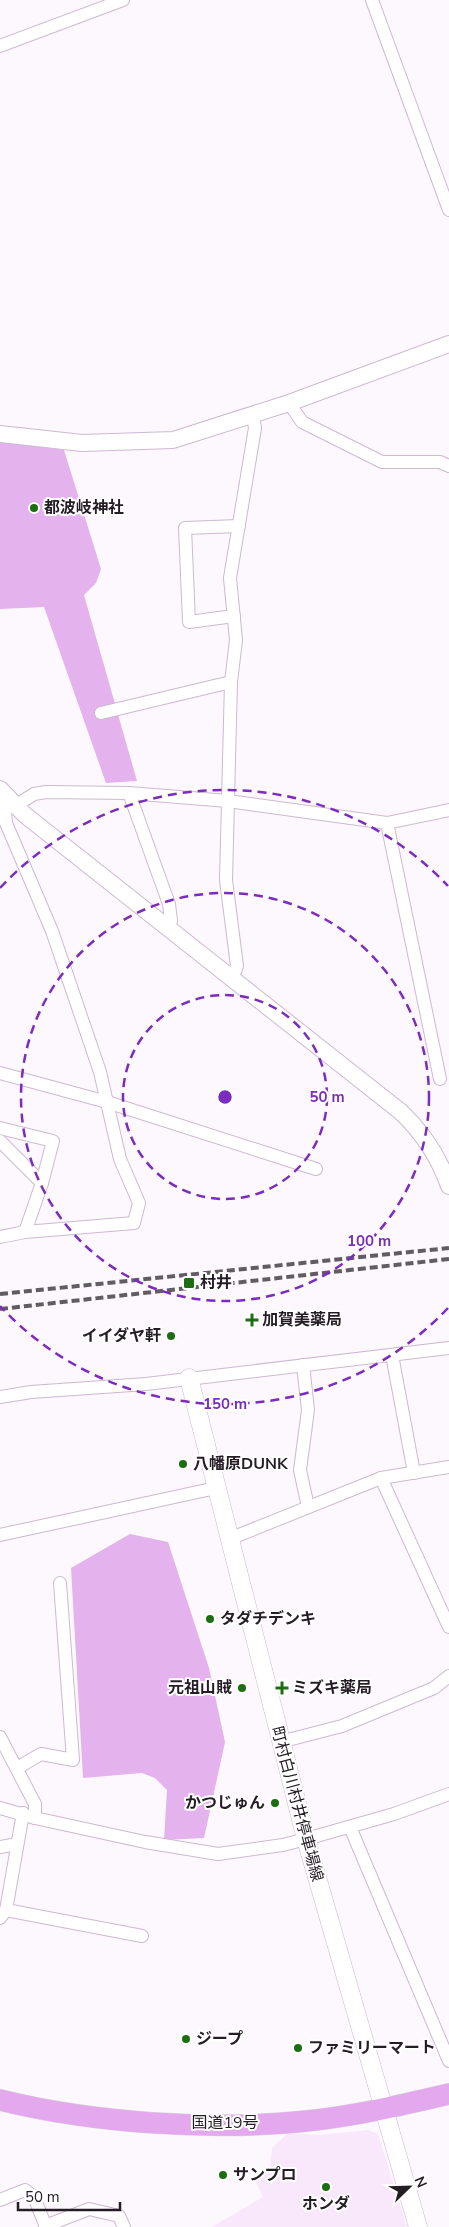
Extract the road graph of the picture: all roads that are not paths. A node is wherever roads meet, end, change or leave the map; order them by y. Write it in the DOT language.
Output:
graph roads {
  1 [pos="123,0"];
  2 [pos="372,0"];
  3 [pos="0,46"];
  4 [pos="449,210"];
  5 [pos="449,344"];
  6 [pos="289,403"];
  7 [pos="253,416"];
  8 [pos="0,434"];
  9 [pos="449,466"];
  10 [pos="238,526"];
  11 [pos="234,616"];
  12 [pos="231,682"];
  13 [pos="101,713"];
  14 [pos="129,793"];
  15 [pos="6,797"];
  16 [pos="228,801"];
  17 [pos="449,810"];
  18 [pos="387,823"];
  19 [pos="3,824"];
  20 [pos="169,929"];
  21 [pos="232,978"];
  22 [pos="0,1073"];
  23 [pos="440,1079"];
  24 [pos="107,1102"];
  25 [pos="0,1128"];
  26 [pos="0,1141"];
  27 [pos="445,1160"];
  28 [pos="316,1169"];
  29 [pos="42,1183"];
  30 [pos="449,1186"];
  31 [pos="25,1232"];
  32 [pos="0,1237"];
  33 [pos="449,1348"];
  34 [pos="392,1355"];
  35 [pos="303,1365"];
  36 [pos="190,1378"];
  37 [pos="0,1397"];
  38 [pos="449,1467"];
  39 [pos="414,1473"];
  40 [pos="381,1478"];
  41 [pos="216,1488"];
  42 [pos="308,1507"];
  43 [pos="0,1535"];
  44 [pos="229,1539"];
  45 [pos="60,1583"];
  46 [pos="443,1599"];
  47 [pos="449,1628"];
  48 [pos="449,1676"];
  49 [pos="0,1737"];
  50 [pos="280,1742"];
  51 [pos="17,1768"];
  52 [pos="449,1794"];
  53 [pos="0,1808"];
  54 [pos="23,1813"];
  55 [pos="35,1818"];
  56 [pos="350,1827"];
  57 [pos="306,1839"];
  58 [pos="17,1844"];
  59 [pos="0,1847"];
  60 [pos="3,1914"];
  61 [pos="142,1936"];
  62 [pos="446,2047"];
  63 [pos="449,2061"];
  64 [pos="449,2094"];
  65 [pos="0,2100"];
  66 [pos="383,2109"];
  67 [pos="0,2200"];
  68 [pos="46,2227"];
  69 [pos="124,2227"];
  70 [pos="418,2227"];
  1 -- 3 [label="street"];
  2 -- 4 [label="street"];
  5 -- 6 [label="street"];
  6 -- 7 [label="street"];
  6 -- 9 [label="street"];
  7 -- 8 [label="street"];
  7 -- 10 [label="street"];
  10 -- 11 [label="street"];
  10 -- 11 [label="street"];
  11 -- 12 [label="street"];
  12 -- 13 [label="street"];
  12 -- 16 [label="street"];
  14 -- 15 [label="street"];
  14 -- 16 [label="street"];
  14 -- 20 [label="street"];
  15 -- 19 [label="street"];
  15 -- 20 [label="street"];
  16 -- 18 [label="street"];
  16 -- 21 [label="street"];
  17 -- 18 [label="street"];
  18 -- 23 [label="street"];
  19 -- 24 [label="street"];
  20 -- 21 [label="street"];
  21 -- 27 [label="street"];
  22 -- 24 [label="street"];
  24 -- 28 [label="street"];
  24 -- 31 [label="street"];
  25 -- 29 [label="street"];
  26 -- 29 [label="street"];
  27 -- 30 [label="street"];
  29 -- 31 [label="street"];
  31 -- 32 [label="street"];
  33 -- 34 [label="street"];
  34 -- 35 [label="street"];
  34 -- 39 [label="street"];
  35 -- 36 [label="street"];
  35 -- 42 [label="street"];
  36 -- 37 [label="street"];
  36 -- 41 [label="main road, 町村白川村井停車場線"];
  38 -- 39 [label="street"];
  39 -- 40 [label="street"];
  40 -- 42 [label="street"];
  40 -- 46 [label="street"];
  41 -- 43 [label="street"];
  41 -- 44 [label="main road, 町村白川村井停車場線"];
  42 -- 44 [label="street"];
  44 -- 50 [label="main road, 町村白川村井停車場線"];
  45 -- 51 [label="street"];
  46 -- 47 [label="street"];
  48 -- 50 [label="street"];
  49 -- 51 [label="street"];
  50 -- 57 [label="main road, 町村白川村井停車場線"];
  51 -- 55 [label="street"];
  52 -- 56 [label="street"];
  53 -- 54 [label="street"];
  54 -- 55 [label="street"];
  54 -- 58 [label="street"];
  55 -- 57 [label="street"];
  56 -- 57 [label="street"];
  56 -- 62 [label="street"];
  57 -- 66 [label="main road, 町村白川村井停車場線"];
  58 -- 59 [label="street"];
  58 -- 60 [label="street"];
  60 -- 61 [label="street"];
  62 -- 63 [label="street"];
  64 -- 66 [label="highway, 国道19号"];
  65 -- 66 [label="highway, 国道19号"];
  66 -- 70 [label="main road, 町村白川村井停車場線"];
  67 -- 68 [label="street"];
  68 -- 69 [label="street"];
}
